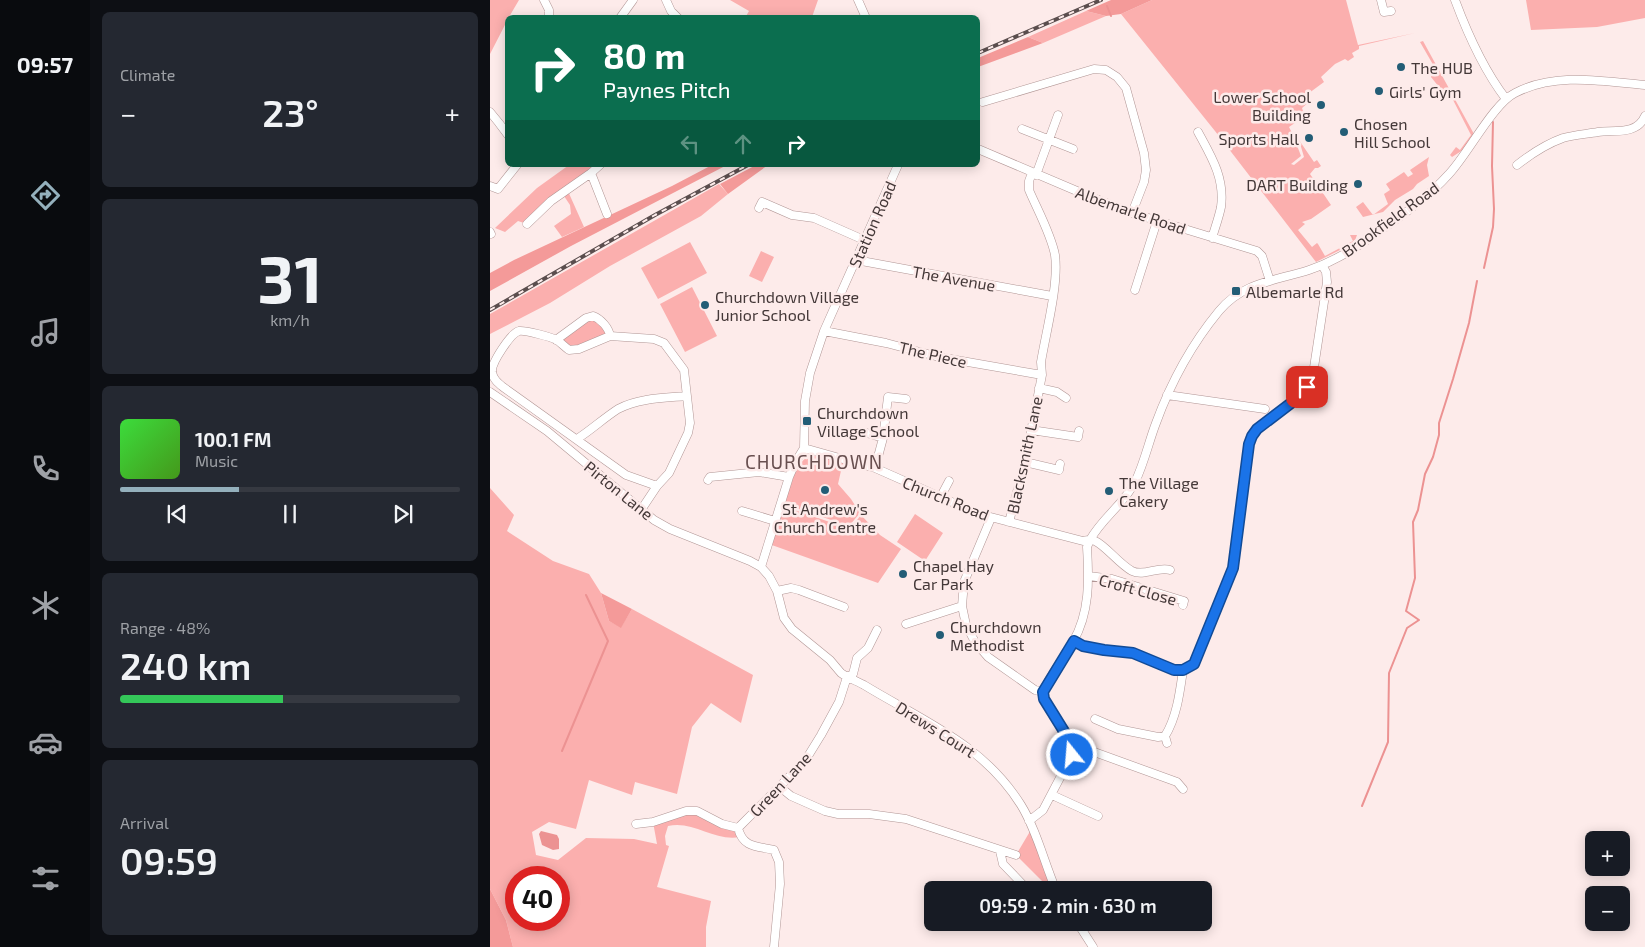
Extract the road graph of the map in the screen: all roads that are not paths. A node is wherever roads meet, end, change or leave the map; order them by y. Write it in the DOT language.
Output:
graph roads {
  1 [pos="634,0"];
  2 [pos="666,0"];
  3 [pos="858,0"];
  4 [pos="1382,0"];
  5 [pos="1455,0"];
  6 [pos="542,1"];
  7 [pos="1390,11"];
  8 [pos="549,15"];
  9 [pos="622,15"];
  10 [pos="675,15"];
  11 [pos="865,15"];
  12 [pos="1645,85"];
  13 [pos="1506,99"];
  14 [pos="983,102"];
  15 [pos="491,114"];
  16 [pos="1058,115"];
  17 [pos="1644,120"];
  18 [pos="1022,129"];
  19 [pos="505,131"];
  20 [pos="1198,132"];
  21 [pos="1049,139"];
  22 [pos="1073,149"];
  23 [pos="980,150"];
  24 [pos="1519,160"];
  25 [pos="514,167"];
  26 [pos="598,167"];
  27 [pos="897,167"];
  28 [pos="592,173"];
  29 [pos="1034,174"];
  30 [pos="497,190"];
  31 [pos="759,208"];
  32 [pos="1132,213"];
  33 [pos="607,214"];
  34 [pos="1157,221"];
  35 [pos="528,224"];
  36 [pos="1212,238"];
  37 [pos="864,240"];
  38 [pos="856,260"];
  39 [pos="1322,265"];
  40 [pos="1270,281"];
  41 [pos="1135,290"];
  42 [pos="1052,296"];
  43 [pos="824,331"];
  44 [pos="610,336"];
  45 [pos="556,340"];
  46 [pos="1042,375"];
  47 [pos="1039,388"];
  48 [pos="490,392"];
  49 [pos="1167,395"];
  50 [pos="687,396"];
  51 [pos="1066,398"];
  52 [pos="906,399"];
  53 [pos="1265,409"];
  54 [pos="1031,430"];
  55 [pos="867,434"];
  56 [pos="1078,437"];
  57 [pos="883,438"];
  58 [pos="578,440"];
  59 [pos="804,448"];
  60 [pos="1025,462"];
  61 [pos="875,468"];
  62 [pos="1059,470"];
  63 [pos="709,476"];
  64 [pos="789,477"];
  65 [pos="949,481"];
  66 [pos="657,486"];
  67 [pos="940,498"];
  68 [pos="641,510"];
  69 [pos="745,515"];
  70 [pos="990,518"];
  71 [pos="775,521"];
  72 [pos="1009,522"];
  73 [pos="1090,540"];
  74 [pos="761,567"];
  75 [pos="1166,567"];
  76 [pos="1089,576"];
  77 [pos="777,591"];
  78 [pos="1183,605"];
  79 [pos="962,606"];
  80 [pos="844,607"];
  81 [pos="906,624"];
  82 [pos="877,630"];
  83 [pos="1074,641"];
  84 [pos="1183,670"];
  85 [pos="847,677"];
  86 [pos="1043,692"];
  87 [pos="1097,723"];
  88 [pos="1072,748"];
  89 [pos="780,787"];
  90 [pos="1183,789"];
  91 [pos="1052,795"];
  92 [pos="1098,816"];
  93 [pos="1029,821"];
  94 [pos="636,824"];
  95 [pos="738,828"];
  96 [pos="1000,850"];
  97 [pos="1016,855"];
  98 [pos="1019,881"];
  99 [pos="1052,881"];
  100 [pos="1083,931"];
  101 [pos="774,947"];
  102 [pos="1093,947"];
  1 -- 9 [label="street"];
  2 -- 10 [label="street"];
  3 -- 11 [label="street"];
  4 -- 7 [label="street"];
  5 -- 13 [label="street"];
  6 -- 8 [label="street"];
  12 -- 13 [label="street, Brookfield Road"];
  13 -- 39 [label="street, Brookfield Road"];
  14 -- 32 [label="street"];
  15 -- 19 [label="street"];
  16 -- 21 [label="street, Blacksmith Lane"];
  17 -- 24 [label="street"];
  18 -- 21 [label="street"];
  20 -- 36 [label="street"];
  21 -- 22 [label="street"];
  21 -- 29 [label="street, Blacksmith Lane"];
  23 -- 29 [label="street, Albemarle Road"];
  25 -- 30 [label="street"];
  26 -- 28 [label="street"];
  27 -- 37 [label="street, Station Road"];
  28 -- 33 [label="street"];
  28 -- 35 [label="street"];
  29 -- 32 [label="street, Albemarle Road"];
  29 -- 42 [label="street, Blacksmith Lane"];
  31 -- 37 [label="street"];
  32 -- 34 [label="street, Albemarle Road"];
  34 -- 36 [label="street, Albemarle Road"];
  34 -- 41 [label="street"];
  36 -- 40 [label="street, Albemarle Road"];
  37 -- 38 [label="street, Station Road"];
  38 -- 42 [label="street, The Avenue"];
  38 -- 43 [label="street, Station Road"];
  39 -- 40 [label="street, Brookfield Road"];
  39 -- 84 [label="street"];
  40 -- 49 [label="street, Brookfield Road"];
  42 -- 46 [label="street, Blacksmith Lane"];
  43 -- 46 [label="street, The Piece"];
  43 -- 59 [label="street, Station Road"];
  44 -- 45 [label="street"];
  44 -- 45 [label="street"];
  44 -- 50 [label="street"];
  45 -- 58 [label="street"];
  46 -- 47 [label="street, Blacksmith Lane"];
  47 -- 51 [label="street, Blacksmith Lane"];
  47 -- 54 [label="street, Blacksmith Lane"];
  48 -- 68 [label="street, Pirton Lane"];
  49 -- 53 [label="street"];
  49 -- 73 [label="street, Brookfield Road"];
  50 -- 58 [label="street"];
  50 -- 66 [label="street"];
  52 -- 57 [label="street"];
  54 -- 56 [label="street"];
  54 -- 60 [label="street, Blacksmith Lane"];
  55 -- 57 [label="street"];
  57 -- 61 [label="street"];
  58 -- 66 [label="street"];
  59 -- 61 [label="street, Church Road"];
  59 -- 64 [label="street, Station Road"];
  60 -- 62 [label="street"];
  60 -- 72 [label="street, Blacksmith Lane"];
  61 -- 67 [label="street, Church Road"];
  63 -- 64 [label="street"];
  64 -- 71 [label="street, Station Road"];
  65 -- 67 [label="street"];
  66 -- 68 [label="street"];
  67 -- 70 [label="street, Church Road"];
  68 -- 74 [label="street, Pirton Lane"];
  69 -- 71 [label="street"];
  70 -- 72 [label="street, Church Road"];
  70 -- 79 [label="street"];
  71 -- 74 [label="street, Station Road"];
  72 -- 73 [label="street, Church Road"];
  73 -- 75 [label="street"];
  73 -- 76 [label="street"];
  74 -- 77 [label="street"];
  76 -- 78 [label="street, Croft Close"];
  76 -- 83 [label="street"];
  77 -- 80 [label="street"];
  77 -- 85 [label="street"];
  79 -- 81 [label="street"];
  79 -- 86 [label="street"];
  82 -- 85 [label="street, Green Lane"];
  83 -- 84 [label="street"];
  83 -- 86 [label="street"];
  84 -- 87 [label="street"];
  85 -- 89 [label="street, Green Lane"];
  85 -- 93 [label="street, Drews Court"];
  86 -- 88 [label="street"];
  88 -- 90 [label="street"];
  88 -- 91 [label="street"];
  89 -- 95 [label="street, Green Lane"];
  89 -- 96 [label="street"];
  91 -- 92 [label="street"];
  91 -- 93 [label="street"];
  93 -- 99 [label="street, Drews Court"];
  94 -- 95 [label="street"];
  95 -- 101 [label="street"];
  96 -- 97 [label="street"];
  96 -- 98 [label="street"];
  100 -- 102 [label="street"];
}
